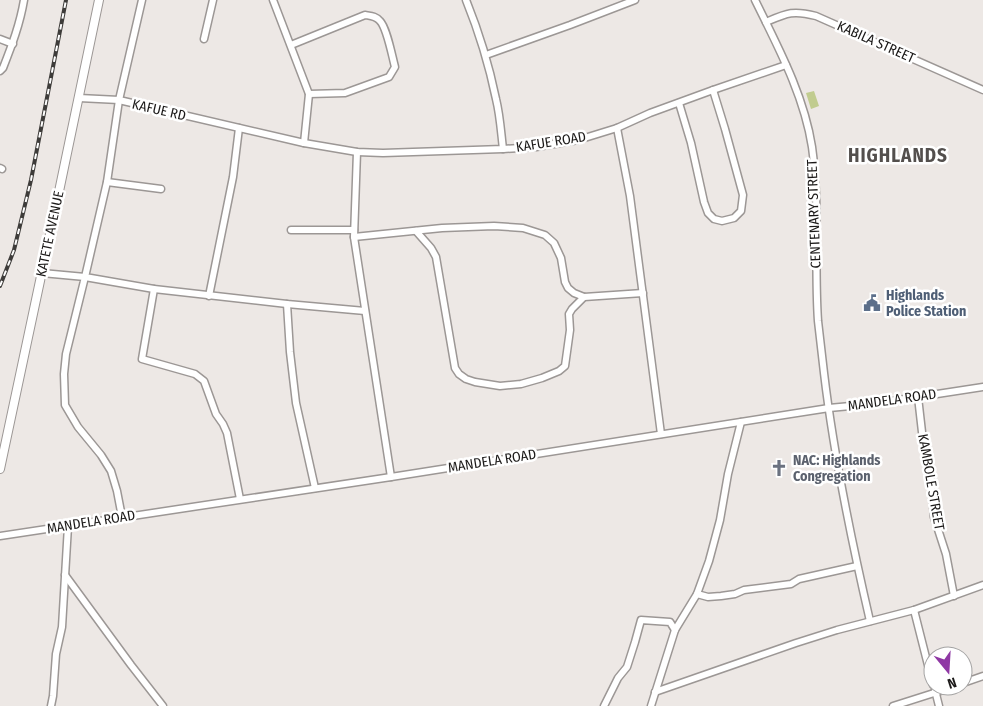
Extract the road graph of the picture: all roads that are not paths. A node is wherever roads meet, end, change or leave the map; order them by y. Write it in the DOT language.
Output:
graph roads {
  1 [pos="24,0"];
  2 [pos="99,0"];
  3 [pos="142,0"];
  4 [pos="214,0"];
  5 [pos="273,0"];
  6 [pos="466,0"];
  7 [pos="635,0"];
  8 [pos="755,0"];
  9 [pos="766,22"];
  10 [pos="0,39"];
  11 [pos="204,39"];
  12 [pos="13,44"];
  13 [pos="291,45"];
  14 [pos="486,55"];
  15 [pos="786,65"];
  16 [pos="0,72"];
  17 [pos="713,90"];
  18 [pos="983,90"];
  19 [pos="309,94"];
  20 [pos="79,98"];
  21 [pos="119,100"];
  22 [pos="679,103"];
  23 [pos="239,128"];
  24 [pos="617,128"];
  25 [pos="304,143"];
  26 [pos="503,149"];
  27 [pos="357,152"];
  28 [pos="106,182"];
  29 [pos="161,189"];
  30 [pos="291,230"];
  31 [pos="416,231"];
  32 [pos="354,234"];
  33 [pos="42,273"];
  34 [pos="85,277"];
  35 [pos="154,289"];
  36 [pos="643,293"];
  37 [pos="209,296"];
  38 [pos="584,297"];
  39 [pos="287,304"];
  40 [pos="364,310"];
  41 [pos="983,387"];
  42 [pos="918,397"];
  43 [pos="829,408"];
  44 [pos="741,422"];
  45 [pos="661,434"];
  46 [pos="0,469"];
  47 [pos="391,477"];
  48 [pos="315,488"];
  49 [pos="240,500"];
  50 [pos="122,518"];
  51 [pos="68,526"];
  52 [pos="0,536"];
  53 [pos="857,566"];
  54 [pos="65,575"];
  55 [pos="983,585"];
  56 [pos="697,594"];
  57 [pos="954,596"];
  58 [pos="914,610"];
  59 [pos="870,621"];
  60 [pos="676,630"];
  61 [pos="923,646"];
  62 [pos="655,692"];
  63 [pos="923,693"];
  64 [pos="51,706"];
  65 [pos="163,706"];
  66 [pos="604,706"];
  67 [pos="651,706"];
  68 [pos="893,706"];
  1 -- 12 [label="street"];
  2 -- 20 [label="street, KATETE AVENUE"];
  3 -- 21 [label="street"];
  4 -- 11 [label="street"];
  5 -- 13 [label="street"];
  6 -- 14 [label="street"];
  7 -- 14 [label="street"];
  8 -- 9 [label="street, CENTENARY STREET"];
  9 -- 15 [label="street, CENTENARY STREET"];
  9 -- 18 [label="street, KABILA STREET"];
  10 -- 12 [label="street"];
  12 -- 16 [label="street"];
  13 -- 19 [label="street"];
  13 -- 19 [label="street"];
  14 -- 26 [label="street"];
  15 -- 17 [label="street, KAFUE ROAD"];
  15 -- 43 [label="street, CENTENARY STREET"];
  17 -- 22 [label="street, KAFUE ROAD"];
  17 -- 22 [label="street"];
  19 -- 25 [label="street"];
  20 -- 21 [label="street, KAFUE RD"];
  20 -- 33 [label="street, KATETE AVENUE"];
  21 -- 23 [label="street, KAFUE RD"];
  21 -- 28 [label="street"];
  22 -- 24 [label="street, KAFUE ROAD"];
  23 -- 25 [label="street, KAFUE RD"];
  23 -- 37 [label="street"];
  24 -- 26 [label="street, KAFUE ROAD"];
  24 -- 36 [label="street"];
  25 -- 27 [label="street, KAFUE ROAD"];
  26 -- 27 [label="street, KAFUE ROAD"];
  27 -- 32 [label="street"];
  28 -- 29 [label="street"];
  28 -- 34 [label="street"];
  30 -- 32 [label="street"];
  31 -- 32 [label="street"];
  31 -- 38 [label="street"];
  31 -- 38 [label="street"];
  32 -- 40 [label="street"];
  33 -- 34 [label="street"];
  33 -- 46 [label="street, KATETE AVENUE"];
  34 -- 35 [label="street"];
  34 -- 50 [label="street"];
  35 -- 37 [label="street"];
  35 -- 49 [label="street"];
  36 -- 38 [label="street"];
  36 -- 45 [label="street"];
  37 -- 39 [label="street"];
  39 -- 40 [label="street"];
  39 -- 48 [label="street"];
  40 -- 47 [label="street"];
  41 -- 42 [label="street, MANDELA ROAD"];
  42 -- 43 [label="street, MANDELA ROAD"];
  42 -- 57 [label="street, KAMBOLE STREET"];
  43 -- 44 [label="street, MANDELA ROAD"];
  43 -- 53 [label="street, CENTENARY STREET"];
  44 -- 45 [label="street, MANDELA ROAD"];
  44 -- 56 [label="street"];
  45 -- 47 [label="street, MANDELA ROAD"];
  47 -- 48 [label="street, MANDELA ROAD"];
  48 -- 49 [label="street, MANDELA ROAD"];
  49 -- 50 [label="street, MANDELA ROAD"];
  50 -- 51 [label="street, MANDELA ROAD"];
  51 -- 52 [label="street, MANDELA ROAD"];
  51 -- 54 [label="street"];
  53 -- 56 [label="street"];
  53 -- 59 [label="street, CENTENARY STREET"];
  54 -- 64 [label="street"];
  54 -- 65 [label="street"];
  55 -- 57 [label="street"];
  56 -- 60 [label="street"];
  57 -- 58 [label="street"];
  58 -- 59 [label="street"];
  58 -- 61 [label="street"];
  59 -- 62 [label="street"];
  60 -- 62 [label="street"];
  60 -- 66 [label="street"];
  62 -- 67 [label="street"];
  63 -- 68 [label="street"];
}
